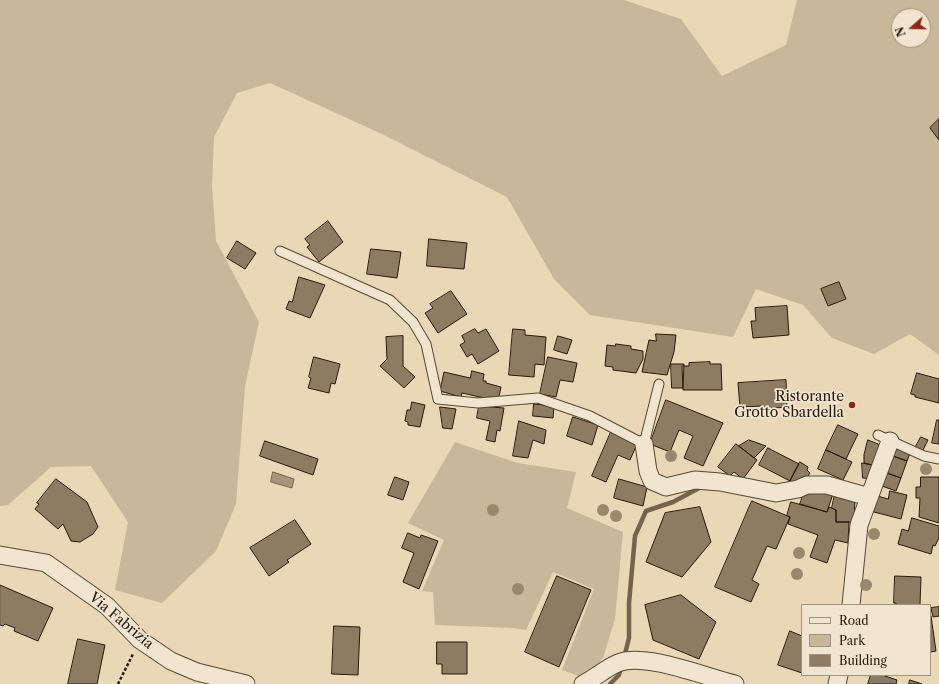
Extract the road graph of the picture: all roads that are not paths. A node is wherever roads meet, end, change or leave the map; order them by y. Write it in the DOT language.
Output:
graph roads {
  1 [pos="280,251"];
  2 [pos="658,384"];
  3 [pos="884,438"];
  4 [pos="644,444"];
  5 [pos="939,459"];
  6 [pos="869,497"];
  7 [pos="0,555"];
  8 [pos="852,604"];
  9 [pos="246,684"];
  10 [pos="583,684"];
  11 [pos="735,684"];
  1 -- 4 [label="lane"];
  2 -- 4 [label="lane"];
  3 -- 5 [label="lane"];
  3 -- 6 [label="street"];
  4 -- 6 [label="street"];
  6 -- 8 [label="street"];
  7 -- 9 [label="street, Via Fabrizia"];
  10 -- 11 [label="street"];
}
